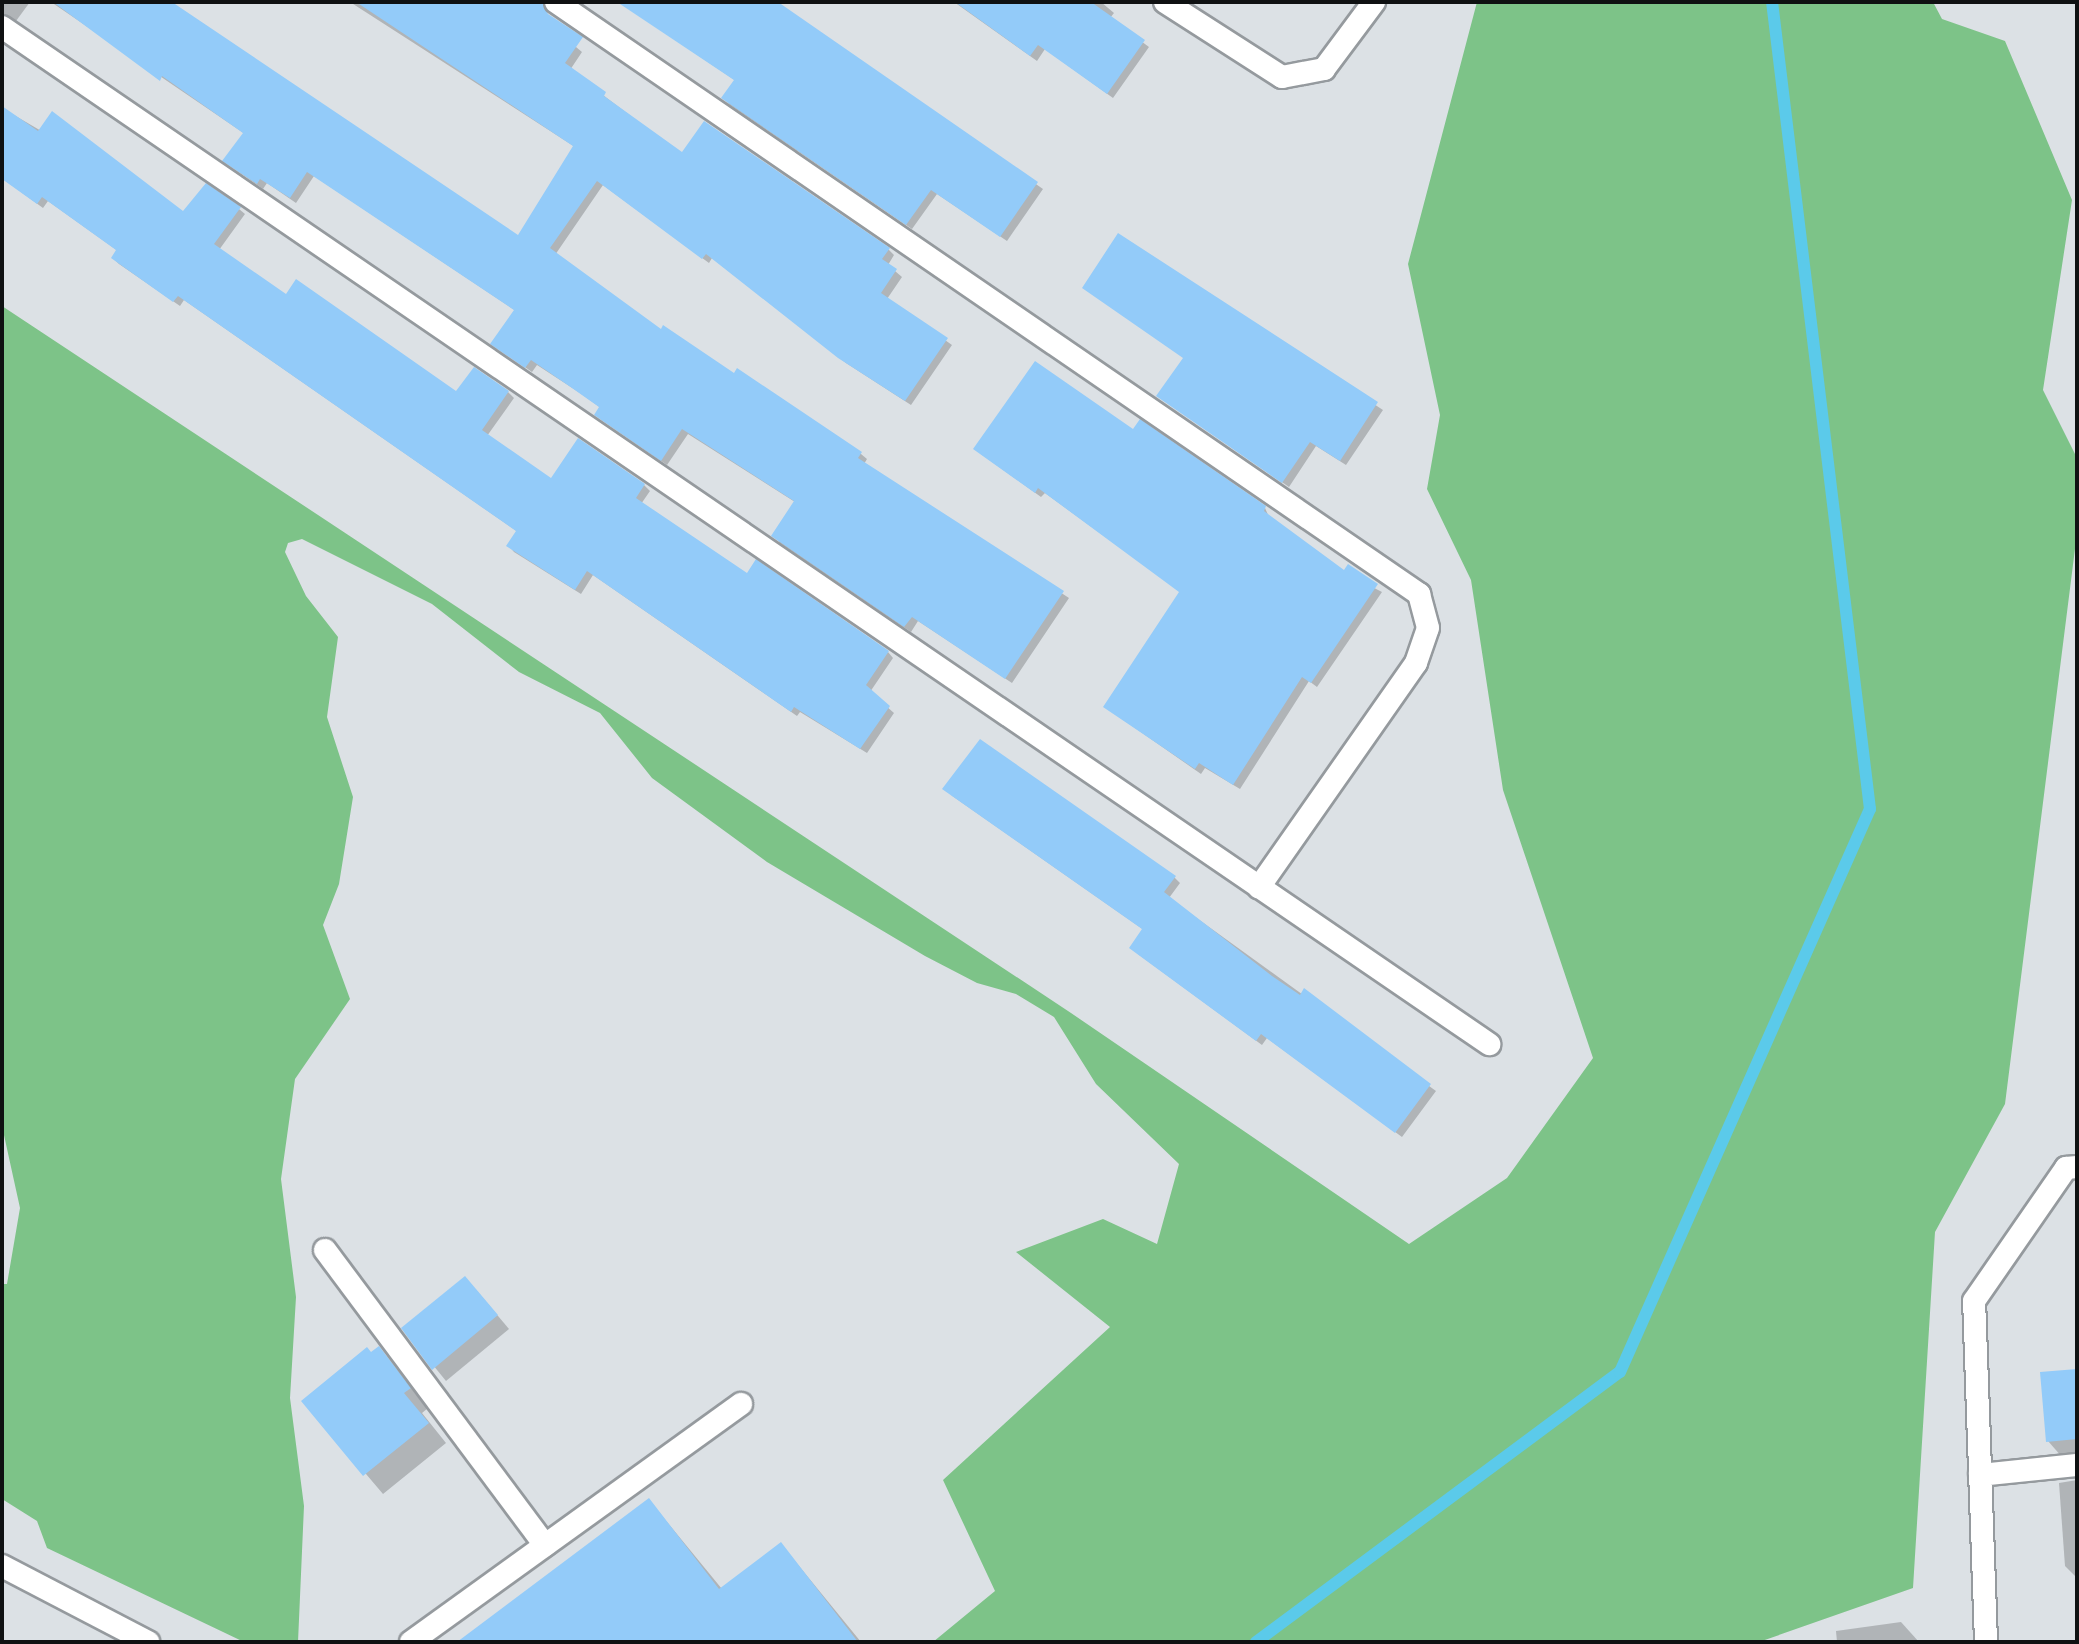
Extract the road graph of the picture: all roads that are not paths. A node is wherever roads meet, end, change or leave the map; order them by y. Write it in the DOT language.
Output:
graph roads {
  1 [pos="556,2"];
  2 [pos="1165,2"];
  3 [pos="1374,2"];
  4 [pos="2,27"];
  5 [pos="1259,887"];
  6 [pos="1489,1044"];
  7 [pos="2077,1167"];
  8 [pos="325,1250"];
  9 [pos="741,1404"];
  10 [pos="2077,1465"];
  11 [pos="1980,1475"];
  12 [pos="545,1545"];
  13 [pos="2,1566"];
  14 [pos="148,1642"];
  15 [pos="411,1642"];
  16 [pos="1986,1642"];
  1 -- 5 [label="lane"];
  2 -- 3 [label="lane"];
  4 -- 5 [label="lane"];
  5 -- 6 [label="lane"];
  7 -- 11 [label="lane"];
  8 -- 12 [label="lane"];
  9 -- 12 [label="lane"];
  10 -- 11 [label="lane"];
  11 -- 16 [label="lane"];
  12 -- 15 [label="lane"];
  13 -- 14 [label="lane"];
}
